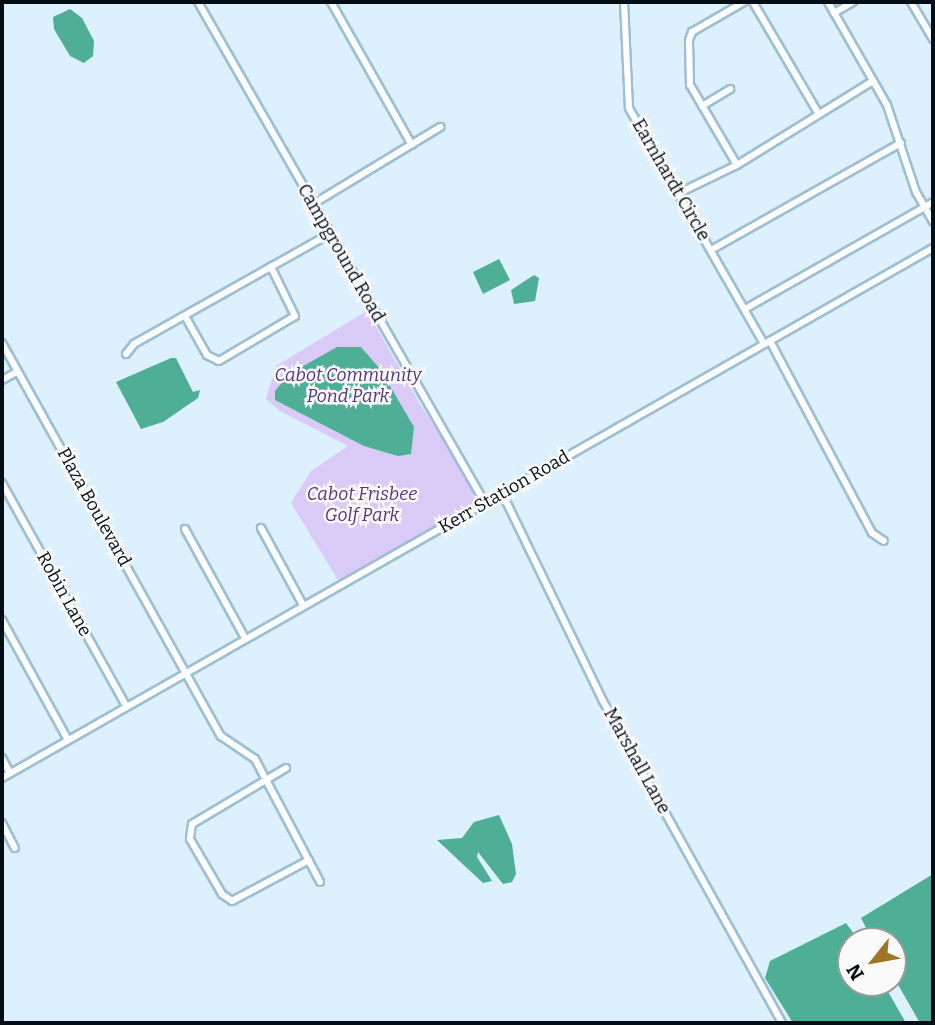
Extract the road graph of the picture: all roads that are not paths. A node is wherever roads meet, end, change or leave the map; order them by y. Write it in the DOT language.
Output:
graph roads {
  1 [pos="198,2"];
  2 [pos="331,2"];
  3 [pos="624,2"];
  4 [pos="744,2"];
  5 [pos="753,2"];
  6 [pos="828,2"];
  7 [pos="853,2"];
  8 [pos="911,2"];
  9 [pos="834,13"];
  10 [pos="933,39"];
  11 [pos="873,81"];
  12 [pos="730,89"];
  13 [pos="702,106"];
  14 [pos="818,113"];
  15 [pos="440,127"];
  16 [pos="901,143"];
  17 [pos="412,145"];
  18 [pos="737,165"];
  19 [pos="679,193"];
  20 [pos="933,202"];
  21 [pos="313,204"];
  22 [pos="925,206"];
  23 [pos="933,222"];
  24 [pos="330,234"];
  25 [pos="933,247"];
  26 [pos="712,250"];
  27 [pos="271,267"];
  28 [pos="745,309"];
  29 [pos="185,316"];
  30 [pos="767,342"];
  31 [pos="2,343"];
  32 [pos="126,354"];
  33 [pos="18,371"];
  34 [pos="2,380"];
  35 [pos="2,483"];
  36 [pos="502,494"];
  37 [pos="485,503"];
  38 [pos="261,528"];
  39 [pos="185,529"];
  40 [pos="884,541"];
  41 [pos="303,605"];
  42 [pos="2,620"];
  43 [pos="245,638"];
  44 [pos="186,672"];
  45 [pos="126,706"];
  46 [pos="68,740"];
  47 [pos="2,758"];
  48 [pos="286,768"];
  49 [pos="10,773"];
  50 [pos="2,778"];
  51 [pos="266,780"];
  52 [pos="2,823"];
  53 [pos="15,848"];
  54 [pos="309,860"];
  55 [pos="320,882"];
  56 [pos="782,1023"];
  1 -- 21 [label="street, Campground Road"];
  2 -- 17 [label="street"];
  3 -- 19 [label="street, Earnhardt Circle"];
  4 -- 13 [label="street"];
  5 -- 14 [label="street"];
  6 -- 9 [label="street"];
  7 -- 9 [label="street"];
  8 -- 10 [label="street"];
  9 -- 11 [label="street"];
  11 -- 14 [label="street"];
  11 -- 16 [label="street"];
  12 -- 13 [label="street"];
  13 -- 18 [label="street"];
  14 -- 18 [label="street"];
  15 -- 17 [label="street"];
  16 -- 22 [label="street"];
  16 -- 26 [label="street"];
  17 -- 21 [label="street"];
  18 -- 19 [label="street"];
  19 -- 26 [label="street, Earnhardt Circle"];
  20 -- 22 [label="street"];
  21 -- 24 [label="street, Campground Road"];
  22 -- 23 [label="street"];
  22 -- 28 [label="street"];
  24 -- 27 [label="street"];
  24 -- 37 [label="street, Campground Road"];
  25 -- 30 [label="street, Kerr Station Road"];
  26 -- 28 [label="street, Earnhardt Circle"];
  27 -- 29 [label="street"];
  27 -- 29 [label="street"];
  28 -- 30 [label="street, Earnhardt Circle"];
  29 -- 32 [label="street"];
  30 -- 36 [label="street, Kerr Station Road"];
  30 -- 40 [label="street, Earnhardt Circle"];
  31 -- 33 [label="street, Plaza Boulevard"];
  33 -- 34 [label="street"];
  33 -- 44 [label="street, Plaza Boulevard"];
  35 -- 45 [label="street, Robin Lane"];
  36 -- 37 [label="street, Kerr Station Road"];
  36 -- 56 [label="street, Marshall Lane"];
  37 -- 41 [label="street, Kerr Station Road"];
  38 -- 41 [label="street"];
  39 -- 43 [label="street"];
  41 -- 43 [label="street, Kerr Station Road"];
  42 -- 46 [label="street"];
  43 -- 44 [label="street, Kerr Station Road"];
  44 -- 45 [label="street, Kerr Station Road"];
  44 -- 51 [label="street, Plaza Boulevard"];
  45 -- 46 [label="street, Kerr Station Road"];
  46 -- 49 [label="street, Kerr Station Road"];
  47 -- 49 [label="street"];
  48 -- 51 [label="street"];
  49 -- 50 [label="street, Kerr Station Road"];
  51 -- 54 [label="street, Plaza Boulevard"];
  51 -- 54 [label="street"];
  52 -- 53 [label="street"];
  54 -- 55 [label="street, Plaza Boulevard"];
}
